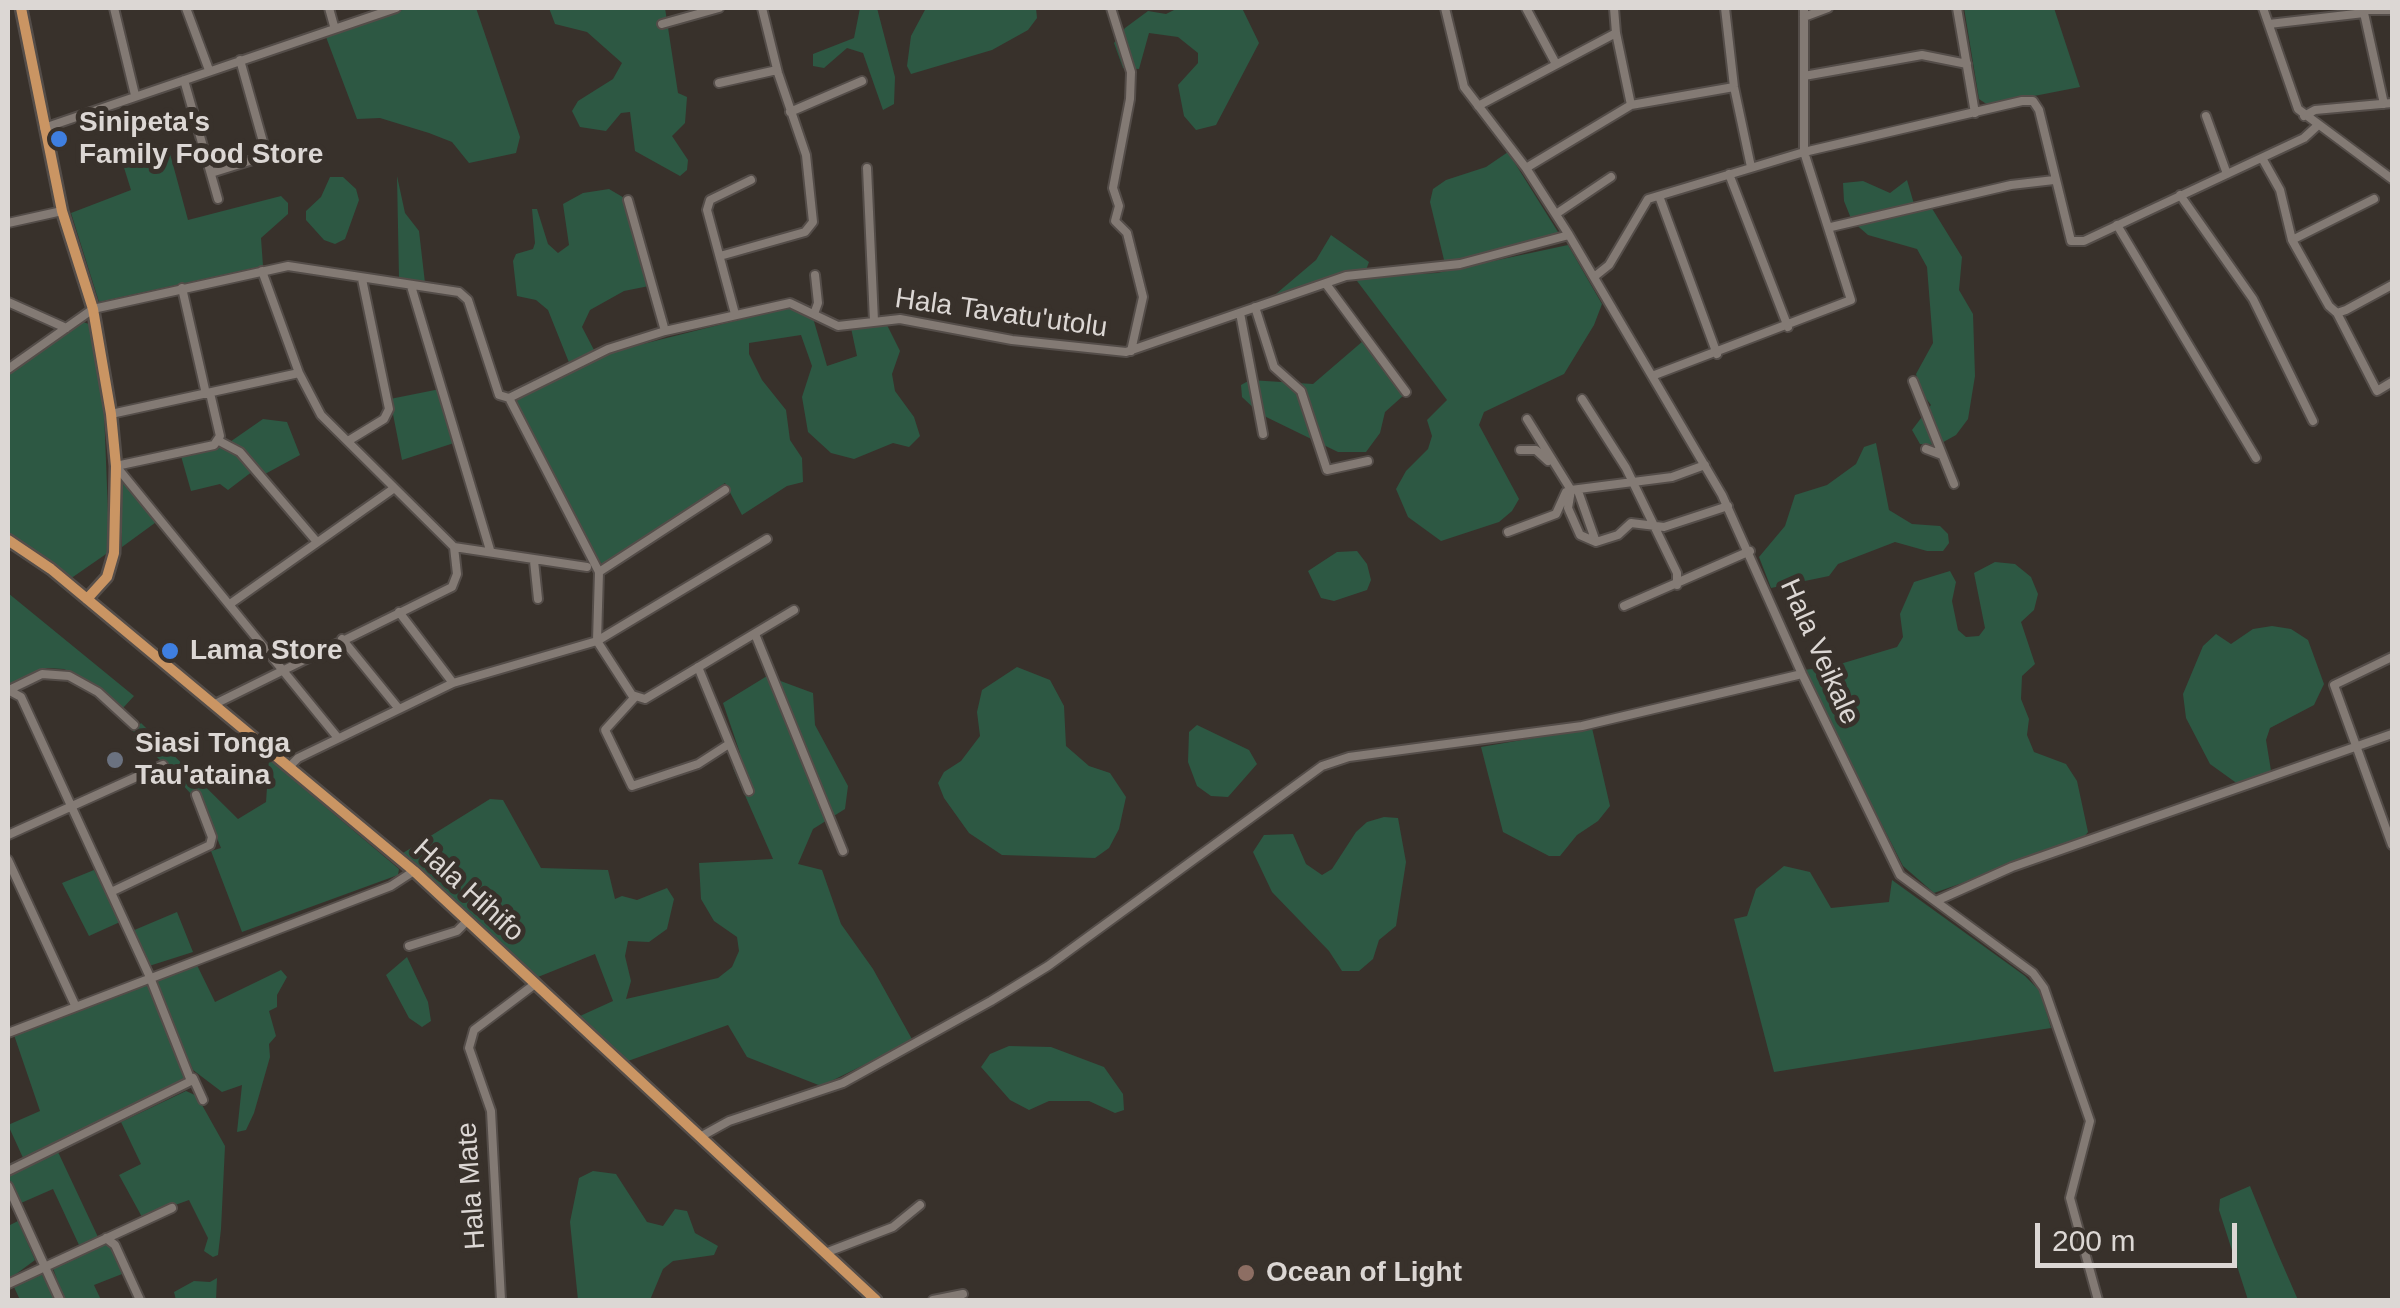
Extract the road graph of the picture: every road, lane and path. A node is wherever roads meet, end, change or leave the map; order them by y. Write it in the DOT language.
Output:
graph roads {
  1 [pos="22,8"];
  2 [pos="114,8"];
  3 [pos="186,8"];
  4 [pos="328,8"];
  5 [pos="396,8"];
  6 [pos="717,8"];
  7 [pos="762,8"];
  8 [pos="1111,8"];
  9 [pos="1444,8"];
  10 [pos="1526,8"];
  11 [pos="1614,8"];
  12 [pos="1725,8"];
  13 [pos="1828,8"];
  14 [pos="1958,8"];
  15 [pos="2263,8"];
  16 [pos="2364,10"];
  17 [pos="2392,10"];
  18 [pos="1804,12"];
  19 [pos="662,24"];
  20 [pos="2269,24"];
  21 [pos="334,26"];
  22 [pos="1616,32"];
  23 [pos="240,60"];
  24 [pos="1556,64"];
  25 [pos="1967,64"];
  26 [pos="209,70"];
  27 [pos="777,70"];
  28 [pos="1804,76"];
  29 [pos="184,80"];
  30 [pos="862,81"];
  31 [pos="719,83"];
  32 [pos="1734,88"];
  33 [pos="135,95"];
  34 [pos="2388,103"];
  35 [pos="1631,105"];
  36 [pos="1478,106"];
  37 [pos="790,112"];
  38 [pos="1975,112"];
  39 [pos="2206,116"];
  40 [pos="2304,116"];
  41 [pos="2318,126"];
  42 [pos="44,128"];
  43 [pos="288,149"];
  44 [pos="1804,152"];
  45 [pos="267,156"];
  46 [pos="2262,158"];
  47 [pos="1751,167"];
  48 [pos="867,168"];
  49 [pos="1526,168"];
  50 [pos="211,173"];
  51 [pos="1729,174"];
  52 [pos="2227,174"];
  53 [pos="1611,177"];
  54 [pos="2392,179"];
  55 [pos="751,180"];
  56 [pos="2054,180"];
  57 [pos="2180,195"];
  58 [pos="1659,196"];
  59 [pos="218,199"];
  60 [pos="2374,199"];
  61 [pos="628,200"];
  62 [pos="62,212"];
  63 [pos="1556,214"];
  64 [pos="8,224"];
  65 [pos="2117,225"];
  66 [pos="1831,227"];
  67 [pos="1569,235"];
  68 [pos="2292,240"];
  69 [pos="720,256"];
  70 [pos="262,271"];
  71 [pos="815,275"];
  72 [pos="1594,277"];
  73 [pos="362,278"];
  74 [pos="1326,284"];
  75 [pos="2392,285"];
  76 [pos="410,286"];
  77 [pos="182,288"];
  78 [pos="8,302"];
  79 [pos="1256,307"];
  80 [pos="93,309"];
  81 [pos="1240,313"];
  82 [pos="2337,313"];
  83 [pos="735,314"];
  84 [pos="814,314"];
  85 [pos="874,322"];
  86 [pos="66,328"];
  87 [pos="1788,328"];
  88 [pos="665,331"];
  89 [pos="1131,351"];
  90 [pos="1716,354"];
  91 [pos="8,369"];
  92 [pos="299,373"];
  93 [pos="1652,376"];
  94 [pos="1913,381"];
  95 [pos="2392,382"];
  96 [pos="1406,392"];
  97 [pos="208,393"];
  98 [pos="509,398"];
  99 [pos="1582,398"];
  100 [pos="110,414"];
  101 [pos="1527,420"];
  102 [pos="2313,421"];
  103 [pos="1263,434"];
  104 [pos="220,441"];
  105 [pos="348,441"];
  106 [pos="1926,449"];
  107 [pos="1520,450"];
  108 [pos="1942,455"];
  109 [pos="2256,458"];
  110 [pos="1368,460"];
  111 [pos="116,466"];
  112 [pos="1705,466"];
  113 [pos="1556,468"];
  114 [pos="1633,483"];
  115 [pos="1954,484"];
  116 [pos="394,488"];
  117 [pos="726,490"];
  118 [pos="1574,490"];
  119 [pos="1728,506"];
  120 [pos="1654,526"];
  121 [pos="1508,532"];
  122 [pos="768,539"];
  123 [pos="8,540"];
  124 [pos="317,542"];
  125 [pos="1596,542"];
  126 [pos="454,548"];
  127 [pos="490,550"];
  128 [pos="1750,551"];
  129 [pos="534,561"];
  130 [pos="593,566"];
  131 [pos="1677,585"];
  132 [pos="87,598"];
  133 [pos="538,599"];
  134 [pos="230,604"];
  135 [pos="1624,606"];
  136 [pos="794,610"];
  137 [pos="399,612"];
  138 [pos="755,634"];
  139 [pos="342,639"];
  140 [pos="598,640"];
  141 [pos="2392,658"];
  142 [pos="698,667"];
  143 [pos="282,668"];
  144 [pos="1802,674"];
  145 [pos="453,683"];
  146 [pos="9,689"];
  147 [pos="636,697"];
  148 [pos="216,704"];
  149 [pos="399,710"];
  150 [pos="134,725"];
  151 [pos="2392,734"];
  152 [pos="338,738"];
  153 [pos="729,744"];
  154 [pos="2360,747"];
  155 [pos="164,765"];
  156 [pos="290,766"];
  157 [pos="749,791"];
  158 [pos="196,795"];
  159 [pos="70,806"];
  160 [pos="8,835"];
  161 [pos="2392,845"];
  162 [pos="843,851"];
  163 [pos="8,860"];
  164 [pos="414,871"];
  165 [pos="111,892"];
  166 [pos="1936,901"];
  167 [pos="467,920"];
  168 [pos="410,946"];
  169 [pos="149,975"];
  170 [pos="535,984"];
  171 [pos="75,1005"];
  172 [pos="9,1029"];
  173 [pos="191,1074"];
  174 [pos="203,1100"];
  175 [pos="700,1137"];
  176 [pos="8,1172"];
  177 [pos="8,1186"];
  178 [pos="920,1205"];
  179 [pos="172,1208"];
  180 [pos="106,1238"];
  181 [pos="825,1253"];
  182 [pos="44,1264"];
  183 [pos="8,1284"];
  184 [pos="963,1294"];
  185 [pos="60,1300"];
  186 [pos="140,1300"];
  187 [pos="500,1300"];
  188 [pos="876,1300"];
  189 [pos="933,1300"];
  190 [pos="2098,1300"];
  1 -- 42 [label="main road"];
  2 -- 33 [label="street"];
  3 -- 26 [label="street"];
  4 -- 21 [label="street"];
  5 -- 21 [label="street"];
  6 -- 19 [label="street"];
  7 -- 27 [label="street"];
  8 -- 89 [label="street"];
  9 -- 36 [label="street, Hala Veikale"];
  10 -- 24 [label="street"];
  11 -- 22 [label="street"];
  12 -- 32 [label="street"];
  13 -- 18 [label="street"];
  14 -- 25 [label="street"];
  15 -- 20 [label="street"];
  16 -- 17 [label="street"];
  16 -- 20 [label="street"];
  16 -- 34 [label="street"];
  18 -- 28 [label="street"];
  20 -- 40 [label="street"];
  21 -- 23 [label="street"];
  22 -- 24 [label="street"];
  22 -- 35 [label="street"];
  23 -- 26 [label="street"];
  23 -- 45 [label="street"];
  24 -- 36 [label="street"];
  25 -- 28 [label="street"];
  25 -- 38 [label="street"];
  26 -- 29 [label="street"];
  27 -- 31 [label="street"];
  27 -- 37 [label="street"];
  28 -- 44 [label="street"];
  29 -- 33 [label="street"];
  29 -- 50 [label="street"];
  30 -- 37 [label="street"];
  32 -- 35 [label="street"];
  32 -- 47 [label="street"];
  33 -- 42 [label="street"];
  34 -- 40 [label="street"];
  35 -- 49 [label="street"];
  36 -- 49 [label="street, Hala Veikale"];
  37 -- 69 [label="street"];
  38 -- 44 [label="street"];
  38 -- 56 [label="street"];
  39 -- 52 [label="street"];
  40 -- 41 [label="street"];
  41 -- 46 [label="street"];
  41 -- 54 [label="street"];
  42 -- 62 [label="main road"];
  43 -- 45 [label="street"];
  44 -- 47 [label="street"];
  44 -- 66 [label="street"];
  45 -- 50 [label="street"];
  46 -- 52 [label="street"];
  46 -- 68 [label="street"];
  47 -- 51 [label="street"];
  48 -- 85 [label="street"];
  49 -- 63 [label="street, Hala Veikale"];
  50 -- 59 [label="street"];
  51 -- 58 [label="street"];
  51 -- 87 [label="street"];
  52 -- 57 [label="street"];
  53 -- 63 [label="street"];
  55 -- 69 [label="street"];
  56 -- 65 [label="street"];
  56 -- 66 [label="street"];
  57 -- 65 [label="street"];
  57 -- 102 [label="street"];
  58 -- 72 [label="street"];
  58 -- 90 [label="street"];
  60 -- 68 [label="street"];
  61 -- 88 [label="street"];
  62 -- 64 [label="street"];
  62 -- 80 [label="main road"];
  63 -- 67 [label="street, Hala Veikale"];
  65 -- 109 [label="street"];
  66 -- 87 [label="street"];
  67 -- 72 [label="street, Hala Veikale"];
  67 -- 74 [label="street, Hala Tavatu'utolu"];
  68 -- 82 [label="street"];
  69 -- 83 [label="street"];
  70 -- 73 [label="street"];
  70 -- 77 [label="street"];
  70 -- 92 [label="street"];
  71 -- 84 [label="street"];
  72 -- 93 [label="street, Hala Veikale"];
  73 -- 76 [label="street"];
  73 -- 105 [label="street"];
  74 -- 79 [label="street, Hala Tavatu'utolu"];
  74 -- 96 [label="street"];
  75 -- 82 [label="street"];
  76 -- 98 [label="street"];
  76 -- 127 [label="street"];
  77 -- 80 [label="street"];
  77 -- 97 [label="street"];
  78 -- 86 [label="street"];
  79 -- 81 [label="street, Hala Tavatu'utolu"];
  79 -- 110 [label="street"];
  80 -- 86 [label="street"];
  80 -- 100 [label="main road"];
  81 -- 89 [label="street, Hala Tavatu'utolu"];
  81 -- 103 [label="street"];
  82 -- 95 [label="street"];
  83 -- 84 [label="street, Hala Tavatu'utolu"];
  83 -- 88 [label="street, Hala Tavatu'utolu"];
  84 -- 85 [label="street, Hala Tavatu'utolu"];
  85 -- 89 [label="street, Hala Tavatu'utolu"];
  86 -- 91 [label="street"];
  87 -- 90 [label="street"];
  88 -- 98 [label="street, Hala Tavatu'utolu"];
  90 -- 93 [label="street"];
  92 -- 97 [label="street"];
  92 -- 105 [label="street"];
  93 -- 112 [label="street, Hala Veikale"];
  94 -- 108 [label="street"];
  97 -- 100 [label="street"];
  97 -- 104 [label="street"];
  98 -- 130 [label="street"];
  99 -- 114 [label="street"];
  100 -- 111 [label="main road"];
  101 -- 113 [label="street"];
  104 -- 111 [label="street"];
  104 -- 124 [label="street"];
  105 -- 116 [label="street"];
  106 -- 108 [label="street"];
  107 -- 113 [label="street"];
  108 -- 115 [label="street"];
  111 -- 132 [label="main road"];
  111 -- 134 [label="street"];
  112 -- 114 [label="street"];
  112 -- 119 [label="street, Hala Veikale"];
  113 -- 118 [label="street"];
  114 -- 118 [label="street"];
  114 -- 120 [label="street"];
  116 -- 124 [label="street"];
  116 -- 126 [label="street"];
  117 -- 130 [label="street"];
  118 -- 121 [label="street"];
  118 -- 125 [label="street"];
  118 -- 125 [label="street"];
  119 -- 120 [label="street"];
  119 -- 128 [label="street, Hala Veikale"];
  120 -- 125 [label="street"];
  120 -- 131 [label="street"];
  122 -- 140 [label="street"];
  123 -- 132 [label="main road, Hala Hihifo"];
  124 -- 134 [label="street"];
  126 -- 127 [label="street"];
  126 -- 137 [label="street"];
  127 -- 129 [label="street"];
  128 -- 131 [label="street"];
  128 -- 144 [label="street, Hala Veikale"];
  129 -- 130 [label="street"];
  129 -- 133 [label="street"];
  130 -- 140 [label="street"];
  131 -- 135 [label="street"];
  132 -- 148 [label="main road, Hala Hihifo"];
  134 -- 143 [label="street"];
  136 -- 138 [label="street"];
  137 -- 139 [label="street"];
  137 -- 145 [label="street"];
  138 -- 142 [label="street"];
  138 -- 162 [label="street"];
  139 -- 143 [label="street"];
  139 -- 149 [label="street"];
  140 -- 145 [label="street"];
  140 -- 147 [label="street"];
  141 -- 154 [label="street"];
  142 -- 147 [label="street"];
  142 -- 153 [label="street"];
  143 -- 148 [label="street"];
  143 -- 152 [label="street"];
  144 -- 166 [label="street, Hala Veikale"];
  144 -- 175 [label="street"];
  145 -- 149 [label="street"];
  146 -- 150 [label="street"];
  146 -- 159 [label="street"];
  147 -- 153 [label="street"];
  148 -- 156 [label="main road, Hala Hihifo"];
  149 -- 152 [label="street"];
  151 -- 154 [label="street"];
  152 -- 156 [label="street"];
  153 -- 157 [label="street"];
  154 -- 161 [label="street"];
  154 -- 166 [label="street"];
  155 -- 159 [label="street"];
  156 -- 164 [label="main road, Hala Hihifo"];
  158 -- 165 [label="street"];
  159 -- 160 [label="street"];
  159 -- 165 [label="street"];
  163 -- 171 [label="street"];
  164 -- 167 [label="main road, Hala Hihifo"];
  164 -- 169 [label="street"];
  165 -- 169 [label="street"];
  166 -- 190 [label="street, Hala Veikale"];
  167 -- 168 [label="street"];
  167 -- 170 [label="main road, Hala Hihifo"];
  169 -- 171 [label="street"];
  169 -- 173 [label="street"];
  170 -- 175 [label="main road, Hala Hihifo"];
  170 -- 187 [label="street, Hala Mate"];
  171 -- 172 [label="street"];
  173 -- 174 [label="street"];
  173 -- 176 [label="street"];
  175 -- 181 [label="main road, Hala Hihifo"];
  177 -- 182 [label="street"];
  178 -- 181 [label="street"];
  179 -- 180 [label="street"];
  180 -- 182 [label="street"];
  180 -- 186 [label="street"];
  181 -- 188 [label="main road, Hala Hihifo"];
  182 -- 183 [label="street"];
  182 -- 185 [label="street"];
  184 -- 189 [label="street"];
}
